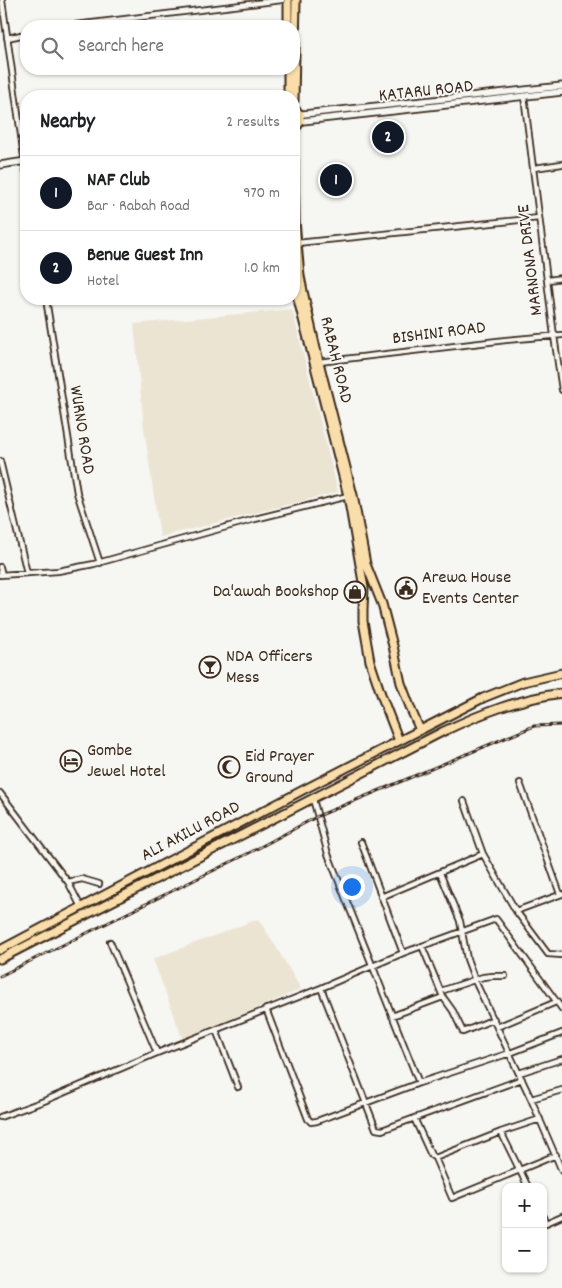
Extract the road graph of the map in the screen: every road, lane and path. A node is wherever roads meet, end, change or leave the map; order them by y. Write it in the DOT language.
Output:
graph roads {
  1 [pos="2,0"];
  2 [pos="282,0"];
  3 [pos="288,0"];
  4 [pos="296,0"];
  5 [pos="117,20"];
  6 [pos="288,20"];
  7 [pos="296,20"];
  8 [pos="20,35"];
  9 [pos="7,38"];
  10 [pos="288,75"];
  11 [pos="295,75"];
  12 [pos="562,86"];
  13 [pos="288,90"];
  14 [pos="294,90"];
  15 [pos="562,92"];
  16 [pos="524,96"];
  17 [pos="300,118"];
  18 [pos="300,118"];
  19 [pos="20,127"];
  20 [pos="20,162"];
  21 [pos="562,164"];
  22 [pos="0,166"];
  23 [pos="534,168"];
  24 [pos="539,218"];
  25 [pos="300,243"];
  26 [pos="300,272"];
  27 [pos="562,278"];
  28 [pos="548,280"];
  29 [pos="47,305"];
  30 [pos="299,305"];
  31 [pos="562,335"];
  32 [pos="554,336"];
  33 [pos="319,362"];
  34 [pos="560,367"];
  35 [pos="562,390"];
  36 [pos="0,461"];
  37 [pos="348,496"];
  38 [pos="100,563"];
  39 [pos="0,567"];
  40 [pos="27,573"];
  41 [pos="1,575"];
  42 [pos="562,673"];
  43 [pos="562,694"];
  44 [pos="420,730"];
  45 [pos="399,741"];
  46 [pos="520,783"];
  47 [pos="0,793"];
  48 [pos="313,799"];
  49 [pos="464,801"];
  50 [pos="361,842"];
  51 [pos="484,854"];
  52 [pos="440,873"];
  53 [pos="68,882"];
  54 [pos="99,884"];
  55 [pos="561,894"];
  56 [pos="381,897"];
  57 [pos="81,907"];
  58 [pos="516,911"];
  59 [pos="463,931"];
  60 [pos="110,942"];
  61 [pos="422,946"];
  62 [pos="0,950"];
  63 [pos="403,953"];
  64 [pos="562,955"];
  65 [pos="0,959"];
  66 [pos="373,965"];
  67 [pos="505,976"];
  68 [pos="475,980"];
  69 [pos="321,988"];
  70 [pos="441,991"];
  71 [pos="443,997"];
  72 [pos="556,1002"];
  73 [pos="266,1009"];
  74 [pos="562,1009"];
  75 [pos="392,1016"];
  76 [pos="494,1019"];
  77 [pos="497,1027"];
  78 [pos="216,1030"];
  79 [pos="562,1033"];
  80 [pos="157,1053"];
  81 [pos="510,1053"];
  82 [pos="562,1059"];
  83 [pos="519,1073"];
  84 [pos="522,1079"];
  85 [pos="419,1083"];
  86 [pos="238,1087"];
  87 [pos="562,1090"];
  88 [pos="531,1099"];
  89 [pos="366,1103"];
  90 [pos="0,1117"];
  91 [pos="414,1118"];
  92 [pos="540,1119"];
  93 [pos="501,1132"];
  94 [pos="556,1155"];
  95 [pos="436,1158"];
  96 [pos="519,1171"];
  97 [pos="562,1171"];
  98 [pos="526,1183"];
  99 [pos="562,1216"];
  100 [pos="547,1223"];
  1 -- 9 [label="street"];
  2 -- 5 [label="street"];
  3 -- 6 [label="main road"];
  4 -- 7 [label="main road"];
  8 -- 9 [label="street"];
  9 -- 19 [label="street"];
  10 -- 13 [label="main road"];
  11 -- 14 [label="main road"];
  12 -- 17 [label="street, KATARU ROAD"];
  15 -- 16 [label="street, KATARU ROAD"];
  16 -- 18 [label="street, KATARU ROAD"];
  16 -- 23 [label="street, MARNONA DRIVE"];
  20 -- 22 [label="street"];
  21 -- 23 [label="street"];
  23 -- 24 [label="street, MARNONA DRIVE"];
  24 -- 25 [label="street"];
  24 -- 28 [label="street, MARNONA DRIVE"];
  26 -- 33 [label="main road, RABAH ROAD"];
  27 -- 28 [label="street"];
  28 -- 32 [label="street, MARNONA DRIVE"];
  29 -- 38 [label="street, WURNO ROAD"];
  30 -- 37 [label="main road, RABAH ROAD"];
  31 -- 32 [label="street, BISHINI ROAD"];
  32 -- 33 [label="street, BISHINI ROAD"];
  32 -- 34 [label="street, MARNONA DRIVE"];
  33 -- 44 [label="main road, RABAH ROAD"];
  34 -- 35 [label="street, MARNONA DRIVE"];
  36 -- 40 [label="street"];
  37 -- 38 [label="street"];
  37 -- 45 [label="main road, RABAH ROAD"];
  38 -- 40 [label="street"];
  39 -- 41 [label="street"];
  40 -- 41 [label="street"];
  42 -- 44 [label="main road, ALI AKILU ROAD"];
  43 -- 48 [label="main road, ALI AKILU ROAD"];
  44 -- 45 [label="main road, ALI AKILU ROAD"];
  45 -- 57 [label="main road, ALI AKILU ROAD"];
  46 -- 55 [label="street"];
  47 -- 53 [label="street"];
  48 -- 65 [label="main road, ALI AKILU ROAD"];
  48 -- 66 [label="street"];
  49 -- 51 [label="street"];
  50 -- 56 [label="street"];
  51 -- 52 [label="street"];
  51 -- 58 [label="street"];
  52 -- 56 [label="street"];
  52 -- 59 [label="street"];
  53 -- 54 [label="street"];
  53 -- 57 [label="street"];
  55 -- 58 [label="street"];
  56 -- 63 [label="street"];
  57 -- 62 [label="main road, ALI AKILU ROAD"];
  58 -- 64 [label="street"];
  59 -- 61 [label="street"];
  59 -- 68 [label="street"];
  59 -- 72 [label="street"];
  60 -- 80 [label="street"];
  61 -- 63 [label="street"];
  61 -- 70 [label="street"];
  63 -- 66 [label="street"];
  66 -- 69 [label="street"];
  66 -- 75 [label="street"];
  67 -- 68 [label="street"];
  68 -- 70 [label="street"];
  68 -- 76 [label="street"];
  69 -- 73 [label="street"];
  69 -- 89 [label="street"];
  70 -- 71 [label="street"];
  71 -- 75 [label="street"];
  71 -- 76 [label="street"];
  72 -- 74 [label="street"];
  72 -- 77 [label="street"];
  73 -- 78 [label="street"];
  73 -- 89 [label="street"];
  75 -- 85 [label="street"];
  76 -- 77 [label="street"];
  77 -- 81 [label="street"];
  78 -- 80 [label="street"];
  78 -- 86 [label="street"];
  79 -- 81 [label="street"];
  80 -- 90 [label="street"];
  81 -- 83 [label="street"];
  81 -- 85 [label="street"];
  82 -- 83 [label="street"];
  83 -- 84 [label="street"];
  84 -- 88 [label="street"];
  84 -- 91 [label="street"];
  85 -- 89 [label="street"];
  87 -- 88 [label="street"];
  88 -- 92 [label="street"];
  89 -- 91 [label="street"];
  91 -- 95 [label="street"];
  92 -- 93 [label="street"];
  92 -- 94 [label="street"];
  93 -- 95 [label="street"];
  93 -- 96 [label="street"];
  94 -- 96 [label="street"];
  94 -- 97 [label="street"];
  95 -- 96 [label="street"];
  96 -- 98 [label="street"];
  99 -- 100 [label="street"];
}
